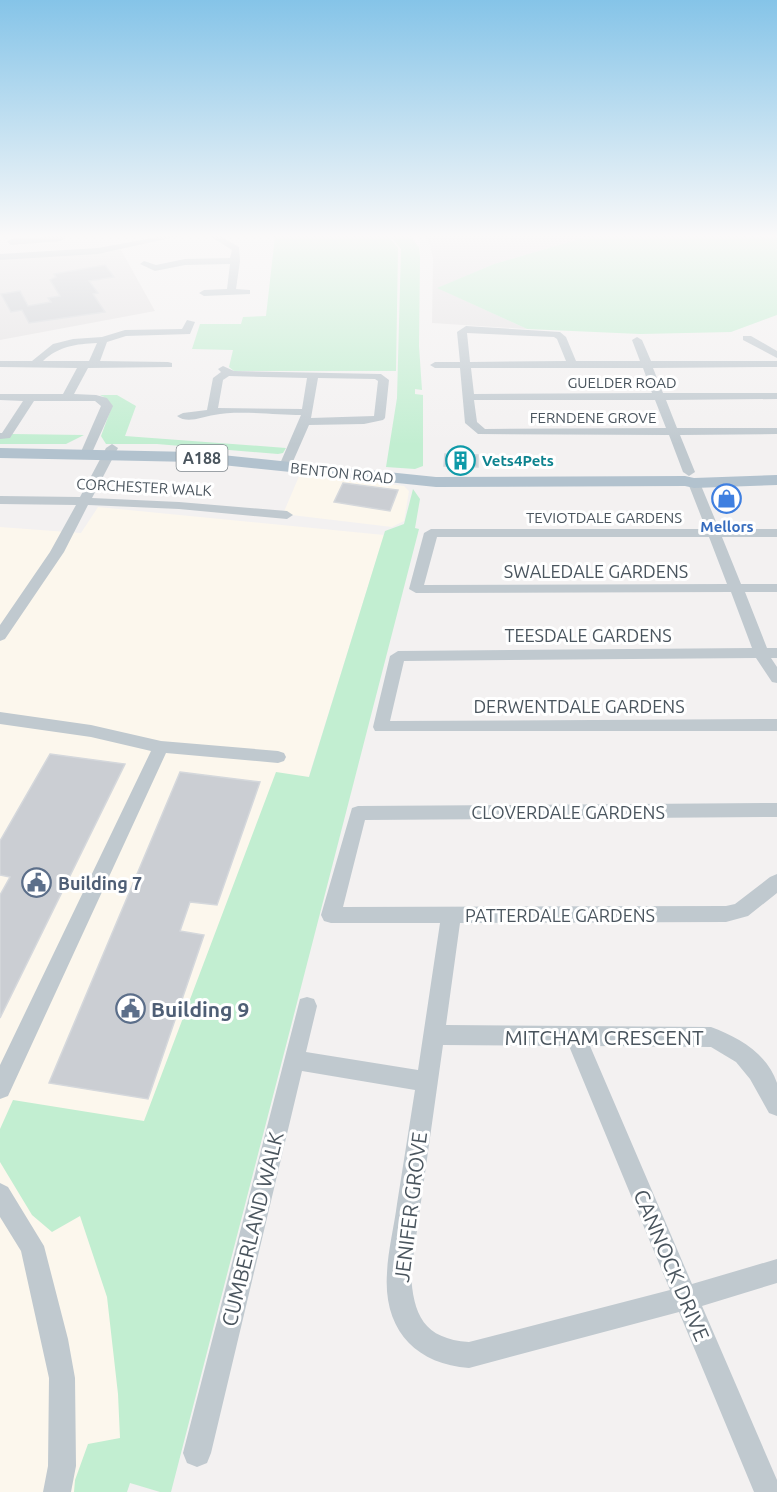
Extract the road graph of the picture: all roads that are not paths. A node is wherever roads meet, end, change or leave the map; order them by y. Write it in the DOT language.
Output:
graph roads {
  1 [pos="190,322"];
  2 [pos="747,338"];
  3 [pos="103,340"];
  4 [pos="637,340"];
  5 [pos="777,355"];
  6 [pos="571,362"];
  7 [pos="646,363"];
  8 [pos="0,364"];
  9 [pos="777,364"];
  10 [pos="34,365"];
  11 [pos="88,365"];
  12 [pos="168,365"];
  13 [pos="435,365"];
  14 [pos="465,365"];
  15 [pos="312,377"];
  16 [pos="777,396"];
  17 [pos="0,397"];
  18 [pos="67,397"];
  19 [pos="467,397"];
  20 [pos="661,397"];
  21 [pos="30,398"];
  22 [pos="212,411"];
  23 [pos="183,416"];
  24 [pos="307,417"];
  25 [pos="777,431"];
  26 [pos="674,432"];
  27 [pos="0,436"];
  28 [pos="0,448"];
  29 [pos="88,451"];
  30 [pos="111,451"];
  31 [pos="0,453"];
  32 [pos="287,464"];
  33 [pos="777,474"];
  34 [pos="692,477"];
  35 [pos="777,480"];
  36 [pos="0,500"];
  37 [pos="86,500"];
  38 [pos="287,515"];
  39 [pos="777,533"];
  40 [pos="715,534"];
  41 [pos="738,588"];
  42 [pos="777,588"];
  43 [pos="416,589"];
  44 [pos="0,636"];
  45 [pos="770,653"];
  46 [pos="777,678"];
  47 [pos="0,718"];
  48 [pos="777,725"];
  49 [pos="381,727"];
  50 [pos="161,747"];
  51 [pos="279,757"];
  52 [pos="777,810"];
  53 [pos="777,882"];
  54 [pos="331,915"];
  55 [pos="450,915"];
  56 [pos="307,1006"];
  57 [pos="434,1035"];
  58 [pos="576,1038"];
  59 [pos="294,1060"];
  60 [pos="426,1082"];
  61 [pos="0,1089"];
  62 [pos="777,1105"];
  63 [pos="0,1195"];
  64 [pos="777,1271"];
  65 [pos="687,1298"];
  66 [pos="197,1453"];
  67 [pos="57,1492"];
  68 [pos="768,1492"];
  1 -- 3 [label="street"];
  2 -- 5 [label="street"];
  3 -- 10 [label="street"];
  3 -- 11 [label="street"];
  4 -- 7 [label="street"];
  6 -- 7 [label="street"];
  6 -- 14 [label="street"];
  6 -- 14 [label="street, FERNDENE GROVE"];
  7 -- 9 [label="street"];
  7 -- 20 [label="street"];
  8 -- 10 [label="street"];
  10 -- 11 [label="street"];
  11 -- 12 [label="street"];
  11 -- 18 [label="street"];
  13 -- 14 [label="street"];
  14 -- 19 [label="street, FERNDENE GROVE"];
  15 -- 22 [label="street"];
  15 -- 24 [label="street"];
  15 -- 24 [label="street"];
  16 -- 20 [label="street, GUELDER ROAD"];
  17 -- 21 [label="street"];
  18 -- 21 [label="street"];
  18 -- 29 [label="street"];
  19 -- 20 [label="street, GUELDER ROAD"];
  19 -- 26 [label="street, FERNDENE GROVE"];
  20 -- 26 [label="street"];
  21 -- 27 [label="street"];
  22 -- 23 [label="street"];
  22 -- 24 [label="street"];
  24 -- 32 [label="street"];
  25 -- 26 [label="street, FERNDENE GROVE"];
  26 -- 34 [label="street"];
  28 -- 29 [label="main road, BENTON ROAD / A188"];
  29 -- 30 [label="main road, BENTON ROAD / A188"];
  29 -- 31 [label="main road, BENTON ROAD / A188"];
  30 -- 32 [label="main road, BENTON ROAD / A188"];
  30 -- 37 [label="street"];
  32 -- 34 [label="main road, BENTON ROAD / A188"];
  33 -- 34 [label="main road, BENTON ROAD / A188"];
  34 -- 35 [label="main road, BENTON ROAD / A188"];
  34 -- 40 [label="street"];
  36 -- 37 [label="street, CORCHESTER WALK"];
  37 -- 38 [label="street, CORCHESTER WALK"];
  37 -- 44 [label="street"];
  39 -- 40 [label="street, TEVIOTDALE GARDENS"];
  40 -- 41 [label="street"];
  40 -- 43 [label="street, TEVIOTDALE GARDENS"];
  41 -- 42 [label="street, SWALEDALE GARDENS"];
  41 -- 43 [label="street, SWALEDALE GARDENS"];
  41 -- 45 [label="street"];
  45 -- 46 [label="street"];
  45 -- 49 [label="street, TEESDALE GARDENS"];
  47 -- 50 [label="street"];
  48 -- 49 [label="street, DERWENTDALE GARDENS"];
  50 -- 51 [label="street"];
  50 -- 61 [label="street"];
  52 -- 54 [label="street, CLOVERDALE GARDENS"];
  53 -- 55 [label="street, PATTERDALE GARDENS"];
  54 -- 55 [label="street, PATTERDALE GARDENS"];
  55 -- 57 [label="street, JENIFER GROVE"];
  56 -- 59 [label="street, CUMBERLAND WALK"];
  57 -- 58 [label="street, MITCHAM CRESCENT"];
  57 -- 60 [label="street, JENIFER GROVE"];
  58 -- 62 [label="street, MITCHAM CRESCENT"];
  58 -- 65 [label="street, CANNOCK DRIVE"];
  59 -- 60 [label="street"];
  59 -- 66 [label="street, CUMBERLAND WALK"];
  60 -- 65 [label="street, JENIFER GROVE"];
  63 -- 67 [label="street"];
  64 -- 65 [label="street, JENIFER GROVE"];
  65 -- 68 [label="street, CANNOCK DRIVE"];
}
